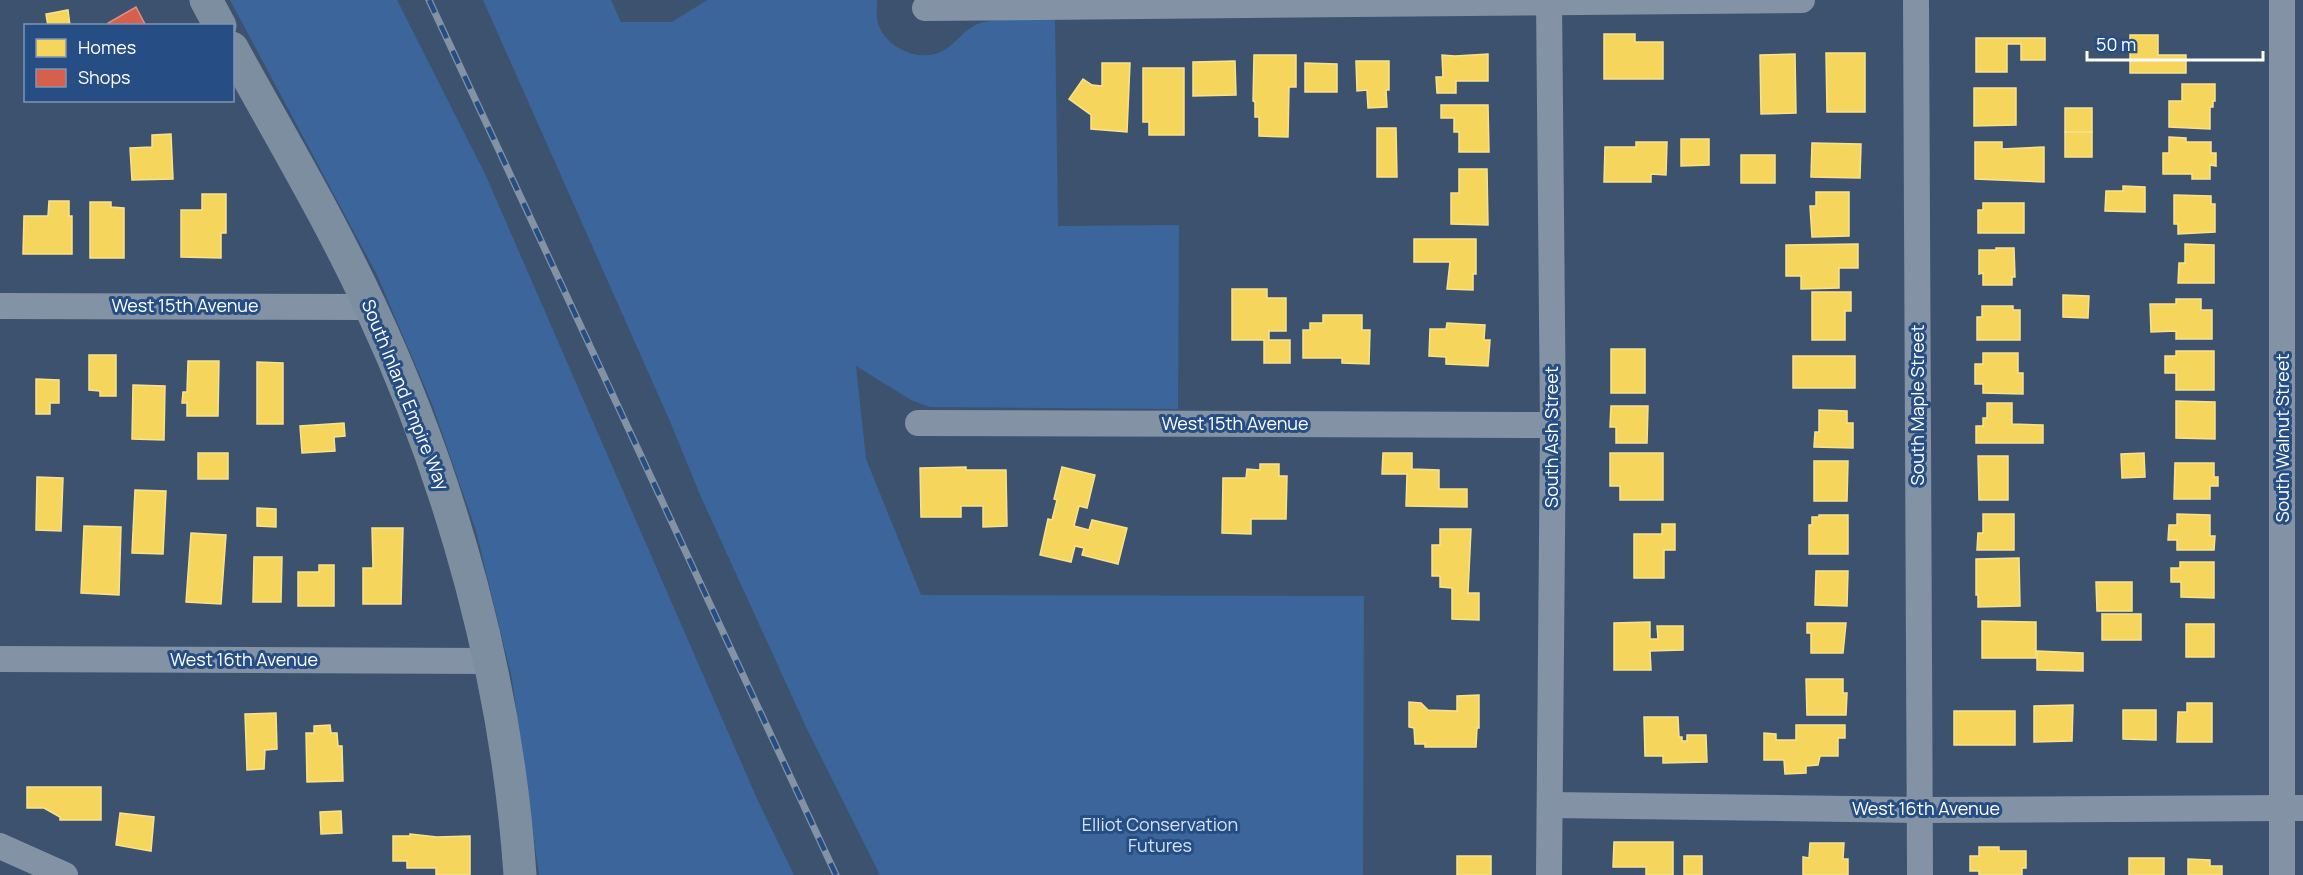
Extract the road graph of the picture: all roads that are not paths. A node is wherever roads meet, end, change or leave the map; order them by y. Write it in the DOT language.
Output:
graph roads {
  1 [pos="206,0"];
  2 [pos="1802,0"];
  3 [pos="1916,0"];
  4 [pos="2282,0"];
  5 [pos="1549,1"];
  6 [pos="925,8"];
  7 [pos="219,24"];
  8 [pos="234,52"];
  9 [pos="0,306"];
  10 [pos="370,307"];
  11 [pos="918,423"];
  12 [pos="1553,425"];
  13 [pos="0,659"];
  14 [pos="488,661"];
  15 [pos="1550,805"];
  16 [pos="2293,808"];
  17 [pos="1920,810"];
  18 [pos="0,846"];
  19 [pos="65,875"];
  20 [pos="520,875"];
  21 [pos="1550,875"];
  22 [pos="1920,875"];
  23 [pos="2282,875"];
  1 -- 7 [label="street"];
  2 -- 5 [label="street"];
  3 -- 17 [label="street, South Maple Street"];
  4 -- 16 [label="street, South Walnut Street"];
  5 -- 6 [label="street"];
  5 -- 12 [label="street, South Ash Street"];
  8 -- 10 [label="street, South Inland Empire Way"];
  9 -- 10 [label="street, West 15th Avenue"];
  10 -- 14 [label="street, South Inland Empire Way"];
  11 -- 12 [label="street, West 15th Avenue"];
  12 -- 15 [label="street, South Ash Street"];
  13 -- 14 [label="street, West 16th Avenue"];
  14 -- 20 [label="street, South Inland Empire Way"];
  15 -- 17 [label="street, West 16th Avenue"];
  15 -- 21 [label="street, South Ash Street"];
  16 -- 17 [label="street, West 16th Avenue"];
  16 -- 23 [label="street, South Walnut Street"];
  17 -- 22 [label="street, South Maple Street"];
  18 -- 19 [label="street"];
}
